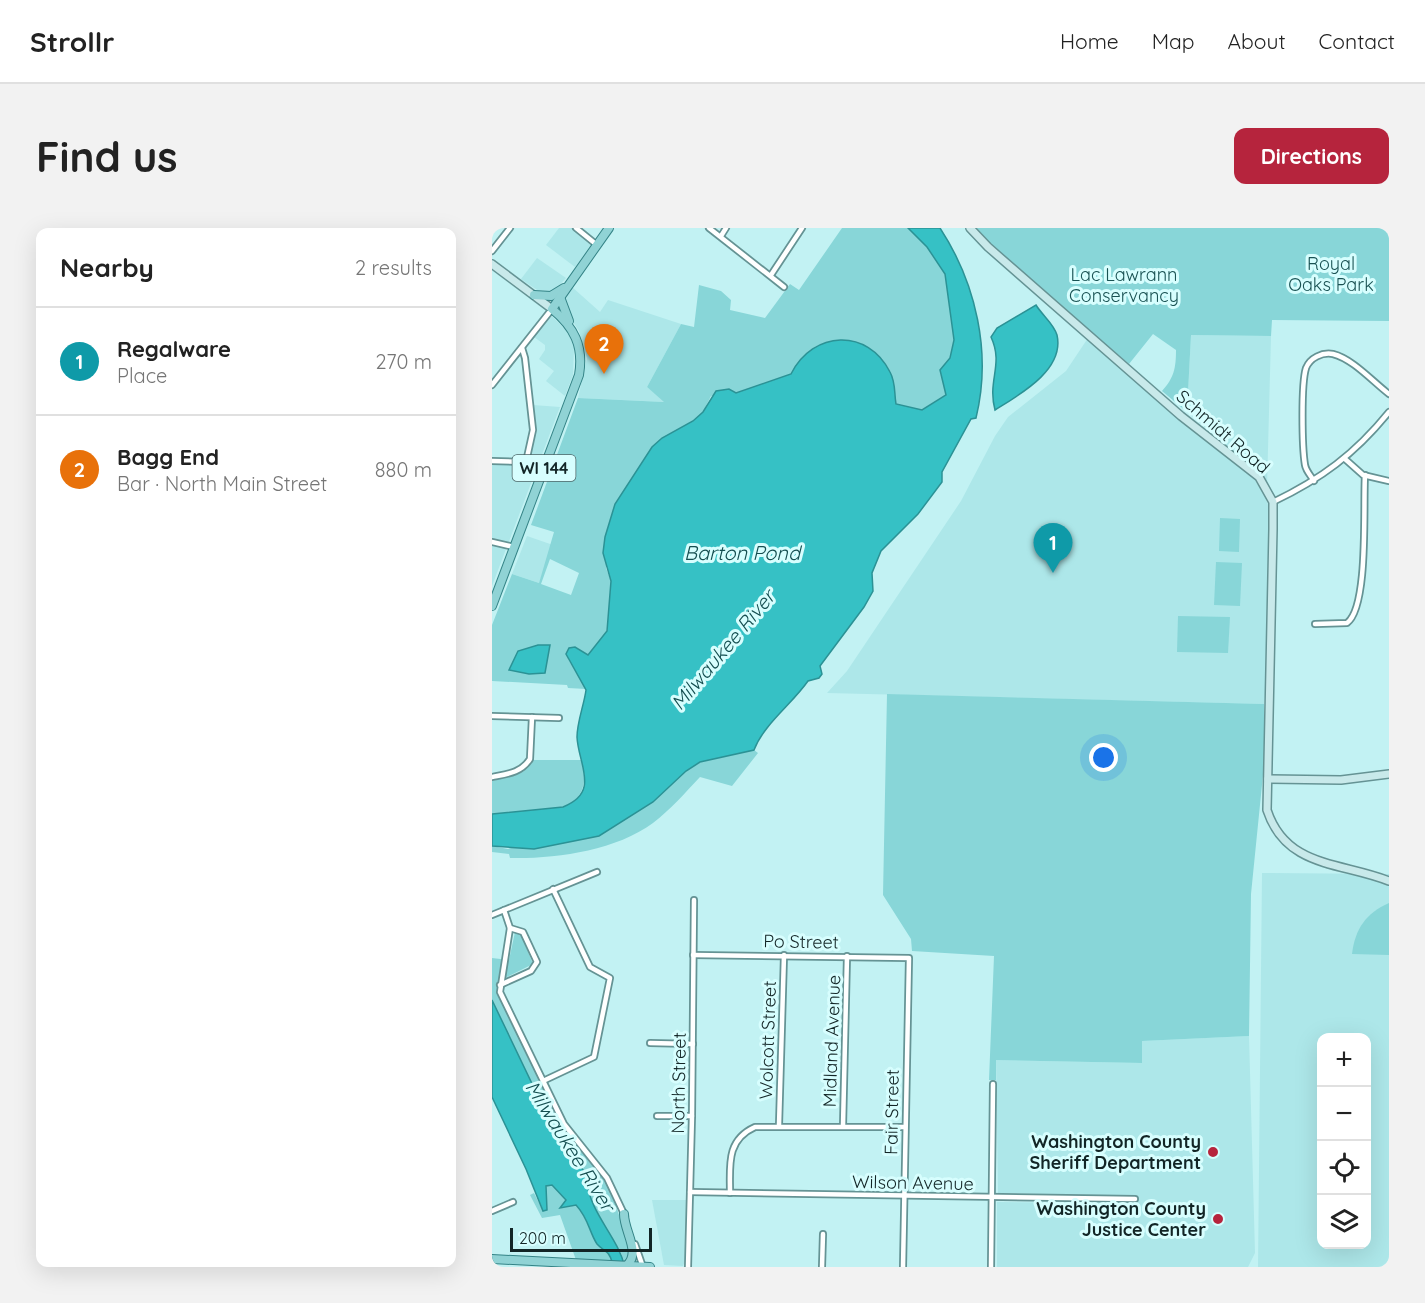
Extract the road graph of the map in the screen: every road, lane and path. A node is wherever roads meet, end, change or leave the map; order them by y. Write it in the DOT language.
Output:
graph roads {
  1 [pos="510,228"];
  2 [pos="576,228"];
  3 [pos="609,228"];
  4 [pos="709,228"];
  5 [pos="726,228"];
  6 [pos="802,228"];
  7 [pos="970,228"];
  8 [pos="721,236"];
  9 [pos="597,245"];
  10 [pos="492,251"];
  11 [pos="492,264"];
  12 [pos="771,275"];
  13 [pos="568,286"];
  14 [pos="784,286"];
  15 [pos="534,295"];
  16 [pos="560,297"];
  17 [pos="552,309"];
  18 [pos="572,329"];
  19 [pos="522,348"];
  20 [pos="492,385"];
  21 [pos="1389,394"];
  22 [pos="1389,412"];
  23 [pos="1345,459"];
  24 [pos="492,461"];
  25 [pos="526,462"];
  26 [pos="544,468"];
  27 [pos="1365,476"];
  28 [pos="1314,481"];
  29 [pos="1389,481"];
  30 [pos="1272,502"];
  31 [pos="492,542"];
  32 [pos="514,547"];
  33 [pos="492,606"];
  34 [pos="1315,624"];
  35 [pos="492,716"];
  36 [pos="532,717"];
  37 [pos="559,718"];
  38 [pos="1389,774"];
  39 [pos="492,777"];
  40 [pos="1268,779"];
  41 [pos="597,872"];
  42 [pos="1389,881"];
  43 [pos="552,889"];
  44 [pos="694,900"];
  45 [pos="504,910"];
  46 [pos="492,915"];
  47 [pos="510,928"];
  48 [pos="693,955"];
  49 [pos="784,955"];
  50 [pos="847,956"];
  51 [pos="909,958"];
  52 [pos="500,985"];
  53 [pos="650,1043"];
  54 [pos="693,1044"];
  55 [pos="543,1081"];
  56 [pos="993,1084"];
  57 [pos="657,1116"];
  58 [pos="692,1116"];
  59 [pos="779,1125"];
  60 [pos="843,1126"];
  61 [pos="905,1127"];
  62 [pos="690,1192"];
  63 [pos="730,1193"];
  64 [pos="904,1196"];
  65 [pos="992,1197"];
  66 [pos="1135,1199"];
  67 [pos="513,1202"];
  68 [pos="492,1211"];
  69 [pos="624,1214"];
  70 [pos="823,1234"];
  71 [pos="492,1254"];
  72 [pos="492,1259"];
  73 [pos="504,1260"];
  74 [pos="627,1265"];
  75 [pos="643,1267"];
  76 [pos="650,1267"];
  77 [pos="688,1267"];
  78 [pos="822,1267"];
  79 [pos="903,1267"];
  80 [pos="991,1267"];
  1 -- 10 [label="street"];
  2 -- 9 [label="street"];
  3 -- 9 [label="main road"];
  4 -- 8 [label="street"];
  5 -- 8 [label="street"];
  6 -- 12 [label="street"];
  7 -- 30 [label="street, Schmidt Road"];
  8 -- 12 [label="street"];
  9 -- 13 [label="main road"];
  11 -- 15 [label="street"];
  12 -- 14 [label="street"];
  13 -- 15 [label="main road"];
  13 -- 16 [label="main road"];
  15 -- 17 [label="street"];
  16 -- 17 [label="main road"];
  16 -- 18 [label="main road"];
  17 -- 18 [label="main road, WI 144"];
  17 -- 19 [label="street"];
  18 -- 26 [label="main road, WI 144"];
  19 -- 20 [label="street"];
  19 -- 25 [label="street"];
  21 -- 28 [label="street"];
  22 -- 23 [label="street"];
  23 -- 27 [label="street"];
  23 -- 28 [label="street"];
  24 -- 25 [label="street"];
  25 -- 26 [label="street"];
  26 -- 32 [label="main road, WI 144"];
  27 -- 29 [label="street"];
  27 -- 34 [label="street"];
  28 -- 30 [label="street"];
  30 -- 40 [label="street, Schmidt Road"];
  31 -- 32 [label="street"];
  32 -- 33 [label="main road, WI 144"];
  35 -- 36 [label="street"];
  36 -- 37 [label="street"];
  36 -- 39 [label="street"];
  38 -- 40 [label="street"];
  40 -- 42 [label="street, Schmidt Road"];
  41 -- 43 [label="street"];
  43 -- 45 [label="street"];
  43 -- 55 [label="street"];
  44 -- 48 [label="street, North Street"];
  45 -- 46 [label="street"];
  45 -- 47 [label="street"];
  47 -- 52 [label="street"];
  47 -- 52 [label="street"];
  48 -- 49 [label="street, Po Street"];
  48 -- 54 [label="street, North Street"];
  49 -- 50 [label="street, Po Street"];
  49 -- 59 [label="street, Wolcott Street"];
  50 -- 51 [label="street, Po Street"];
  50 -- 60 [label="street, Midland Avenue"];
  51 -- 61 [label="street, Fair Street"];
  52 -- 55 [label="street"];
  53 -- 54 [label="street"];
  54 -- 58 [label="street, North Street"];
  55 -- 69 [label="street"];
  56 -- 65 [label="street"];
  57 -- 58 [label="street"];
  58 -- 62 [label="street, North Street"];
  59 -- 60 [label="street"];
  59 -- 63 [label="street"];
  60 -- 61 [label="street"];
  61 -- 64 [label="street, Fair Street"];
  62 -- 63 [label="street, Wilson Avenue"];
  62 -- 77 [label="street, North Street"];
  63 -- 64 [label="street, Wilson Avenue"];
  64 -- 65 [label="street, Wilson Avenue"];
  64 -- 79 [label="street, Fair Street"];
  65 -- 66 [label="street, Wilson Avenue"];
  65 -- 80 [label="street"];
  67 -- 68 [label="street"];
  69 -- 74 [label="main road"];
  69 -- 75 [label="street"];
  70 -- 78 [label="street"];
  71 -- 73 [label="main road"];
  72 -- 73 [label="main road"];
  73 -- 74 [label="main road"];
  74 -- 75 [label="main road"];
  75 -- 76 [label="main road"];
}
